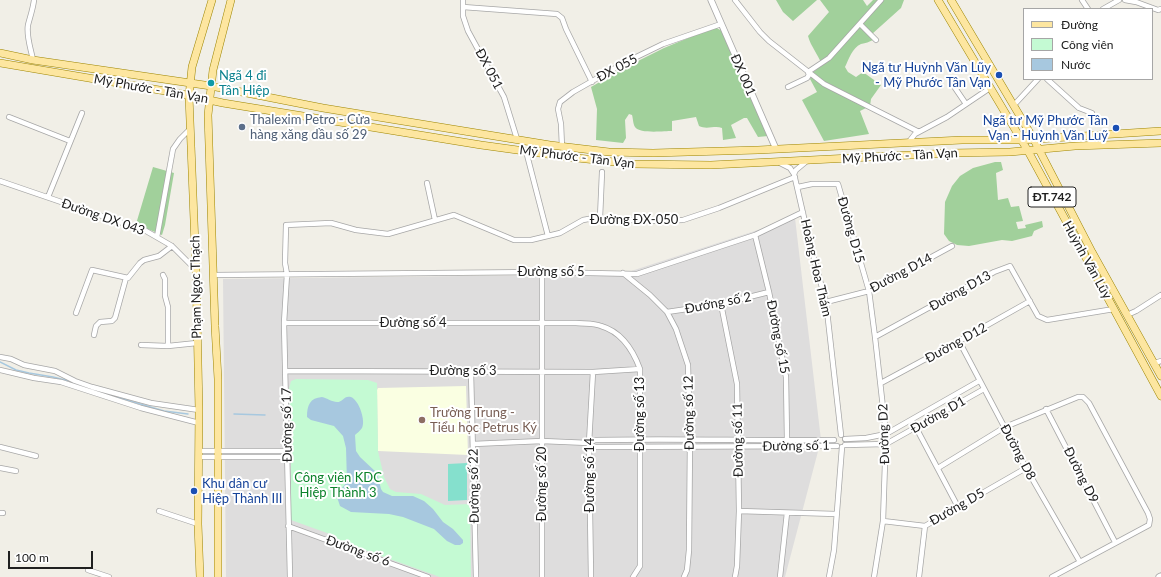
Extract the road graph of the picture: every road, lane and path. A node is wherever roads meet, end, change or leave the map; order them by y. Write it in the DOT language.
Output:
graph roads {
  1 [pos="34,0"];
  2 [pos="212,0"];
  3 [pos="231,0"];
  4 [pos="463,0"];
  5 [pos="711,0"];
  6 [pos="735,0"];
  7 [pos="881,0"];
  8 [pos="938,0"];
  9 [pos="951,0"];
  10 [pos="1119,0"];
  11 [pos="1125,0"];
  12 [pos="463,7"];
  13 [pos="1105,8"];
  14 [pos="1152,8"];
  15 [pos="721,24"];
  16 [pos="860,24"];
  17 [pos="876,40"];
  18 [pos="0,53"];
  19 [pos="34,60"];
  20 [pos="0,63"];
  21 [pos="808,72"];
  22 [pos="1037,80"];
  23 [pos="1048,80"];
  24 [pos="592,82"];
  25 [pos="190,84"];
  26 [pos="953,85"];
  27 [pos="211,86"];
  28 [pos="788,87"];
  29 [pos="990,88"];
  30 [pos="189,96"];
  31 [pos="209,100"];
  32 [pos="966,104"];
  33 [pos="1014,105"];
  34 [pos="82,113"];
  35 [pos="1092,113"];
  36 [pos="9,117"];
  37 [pos="190,130"];
  38 [pos="1161,131"];
  39 [pos="919,132"];
  40 [pos="1033,138"];
  41 [pos="517,139"];
  42 [pos="1021,140"];
  43 [pos="70,141"];
  44 [pos="908,143"];
  45 [pos="1161,143"];
  46 [pos="562,147"];
  47 [pos="776,149"];
  48 [pos="1039,150"];
  49 [pos="526,151"];
  50 [pos="1028,151"];
  51 [pos="808,160"];
  52 [pos="779,162"];
  53 [pos="602,172"];
  54 [pos="795,176"];
  55 [pos="0,181"];
  56 [pos="427,183"];
  57 [pos="798,187"];
  58 [pos="48,197"];
  59 [pos="803,212"];
  60 [pos="600,218"];
  61 [pos="435,220"];
  62 [pos="286,225"];
  63 [pos="755,235"];
  64 [pos="548,236"];
  65 [pos="158,237"];
  66 [pos="172,246"];
  67 [pos="952,246"];
  68 [pos="196,270"];
  69 [pos="542,272"];
  70 [pos="623,273"];
  71 [pos="287,274"];
  72 [pos="163,275"];
  73 [pos="214,275"];
  74 [pos="126,278"];
  75 [pos="869,291"];
  76 [pos="769,292"];
  77 [pos="1161,295"];
  78 [pos="1030,301"];
  79 [pos="826,302"];
  80 [pos="721,304"];
  81 [pos="1114,308"];
  82 [pos="667,312"];
  83 [pos="76,313"];
  84 [pos="1127,315"];
  85 [pos="284,323"];
  86 [pos="543,323"];
  87 [pos="94,335"];
  88 [pos="875,337"];
  89 [pos="959,341"];
  90 [pos="197,343"];
  91 [pos="140,345"];
  92 [pos="168,346"];
  93 [pos="0,357"];
  94 [pos="1158,362"];
  95 [pos="640,369"];
  96 [pos="0,370"];
  97 [pos="286,371"];
  98 [pos="542,371"];
  99 [pos="471,372"];
  100 [pos="593,372"];
  101 [pos="1161,376"];
  102 [pos="980,381"];
  103 [pos="881,383"];
  104 [pos="984,389"];
  105 [pos="1161,396"];
  106 [pos="952,398"];
  107 [pos="956,404"];
  108 [pos="1046,409"];
  109 [pos="199,410"];
  110 [pos="912,420"];
  111 [pos="199,423"];
  112 [pos="1005,427"];
  113 [pos="917,428"];
  114 [pos="886,434"];
  115 [pos="843,437"];
  116 [pos="640,438"];
  117 [pos="690,440"];
  118 [pos="738,440"];
  119 [pos="787,440"];
  120 [pos="834,440"];
  121 [pos="542,441"];
  122 [pos="589,443"];
  123 [pos="473,444"];
  124 [pos="886,444"];
  125 [pos="640,446"];
  126 [pos="690,446"];
  127 [pos="841,446"];
  128 [pos="0,447"];
  129 [pos="738,447"];
  130 [pos="287,451"];
  131 [pos="200,454"];
  132 [pos="218,454"];
  133 [pos="36,456"];
  134 [pos="287,457"];
  135 [pos="0,468"];
  136 [pos="938,468"];
  137 [pos="1026,468"];
  138 [pos="16,471"];
  139 [pos="958,507"];
  140 [pos="159,511"];
  141 [pos="739,511"];
  142 [pos="787,513"];
  143 [pos="836,514"];
  144 [pos="883,521"];
  145 [pos="198,524"];
  146 [pos="288,526"];
  147 [pos="925,526"];
  148 [pos="1115,542"];
  149 [pos="1080,562"];
  150 [pos="88,570"];
  151 [pos="109,577"];
  152 [pos="200,577"];
  153 [pos="218,577"];
  154 [pos="290,577"];
  155 [pos="428,577"];
  156 [pos="476,577"];
  157 [pos="542,577"];
  158 [pos="591,577"];
  159 [pos="633,577"];
  160 [pos="684,577"];
  161 [pos="734,577"];
  162 [pos="780,577"];
  163 [pos="830,577"];
  164 [pos="874,577"];
  165 [pos="919,577"];
  166 [pos="1052,577"];
  1 -- 19 [label="street"];
  2 -- 25 [label="main road, Phạm Ngọc Thạch"];
  3 -- 27 [label="main road, Phạm Ngọc Thạch"];
  4 -- 12 [label="street, ĐX 051"];
  5 -- 15 [label="street, ĐX 001"];
  6 -- 21 [label="street"];
  7 -- 16 [label="street"];
  8 -- 29 [label="main road, Huỳnh Văn Lũy / ĐT.742"];
  9 -- 33 [label="main road, Huỳnh Văn Lũy / ĐT.742"];
  10 -- 13 [label="street"];
  11 -- 14 [label="street"];
  12 -- 24 [label="street"];
  12 -- 41 [label="street, ĐX 051"];
  15 -- 24 [label="street, ĐX 055"];
  15 -- 47 [label="street, ĐX 001"];
  16 -- 17 [label="street"];
  16 -- 21 [label="street"];
  18 -- 19 [label="main road, Mỹ Phước - Tân Vạn"];
  19 -- 25 [label="main road, Mỹ Phước - Tân Vạn"];
  20 -- 30 [label="main road, Mỹ Phước - Tân Vạn"];
  21 -- 28 [label="street"];
  21 -- 39 [label="street"];
  22 -- 33 [label="street"];
  23 -- 35 [label="street"];
  24 -- 46 [label="street, ĐX 055"];
  25 -- 27 [label="main road, Mỹ Phước - Tân Vạn"];
  25 -- 30 [label="main road, Phạm Ngọc Thạch"];
  26 -- 32 [label="street"];
  27 -- 31 [label="main road, Phạm Ngọc Thạch"];
  27 -- 41 [label="main road, Mỹ Phước - Tân Vạn"];
  29 -- 32 [label="street"];
  29 -- 42 [label="main road, Huỳnh Văn Lũy / ĐT.742"];
  30 -- 31 [label="main road, Mỹ Phước - Tân Vạn"];
  30 -- 37 [label="main road, Phạm Ngọc Thạch"];
  31 -- 49 [label="main road, Mỹ Phước - Tân Vạn"];
  31 -- 73 [label="main road, Phạm Ngọc Thạch"];
  32 -- 39 [label="street"];
  33 -- 40 [label="main road, Huỳnh Văn Lũy / ĐT.742"];
  34 -- 43 [label="street"];
  36 -- 43 [label="street"];
  37 -- 65 [label="street"];
  37 -- 68 [label="main road, Phạm Ngọc Thạch"];
  38 -- 40 [label="main road, Mỹ Phước - Tân Vạn"];
  39 -- 44 [label="street"];
  40 -- 42 [label="main road, Mỹ Phước - Tân Vạn"];
  40 -- 48 [label="main road, Huỳnh Văn Lũy / ĐT.742"];
  41 -- 46 [label="main road, Mỹ Phước - Tân Vạn"];
  42 -- 44 [label="main road, Mỹ Phước - Tân Vạn"];
  42 -- 50 [label="main road, Huỳnh Văn Lũy / ĐT.742"];
  43 -- 58 [label="street"];
  44 -- 47 [label="main road, Mỹ Phước - Tân Vạn"];
  45 -- 48 [label="main road, Mỹ Phước - Tân Vạn"];
  46 -- 47 [label="main road, Mỹ Phước - Tân Vạn"];
  48 -- 50 [label="main road, Mỹ Phước - Tân Vạn"];
  48 -- 84 [label="main road, Huỳnh Văn Lũy / ĐT.742"];
  49 -- 52 [label="main road, Mỹ Phước - Tân Vạn"];
  49 -- 64 [label="street"];
  50 -- 51 [label="main road, Mỹ Phước - Tân Vạn"];
  50 -- 81 [label="main road, Huỳnh Văn Lũy / ĐT.742"];
  51 -- 52 [label="main road, Mỹ Phước - Tân Vạn"];
  51 -- 54 [label="street"];
  52 -- 54 [label="street"];
  53 -- 60 [label="street"];
  54 -- 57 [label="street, Hoàng Hoa Thám"];
  54 -- 60 [label="street, Đường ĐX-050"];
  55 -- 58 [label="street, Đường DX 043"];
  56 -- 61 [label="street"];
  57 -- 59 [label="street, Hoàng Hoa Thám"];
  57 -- 75 [label="street, Đường D15"];
  58 -- 65 [label="street, Đường DX 043"];
  59 -- 63 [label="street, Đường số 5"];
  59 -- 79 [label="street, Hoàng Hoa Thám"];
  60 -- 64 [label="street, Đường ĐX-050"];
  61 -- 62 [label="street, Đường ĐX-050"];
  61 -- 64 [label="street, Đường ĐX-050"];
  62 -- 71 [label="street, Đường số 17"];
  63 -- 70 [label="street, Đường số 5"];
  63 -- 76 [label="street, Đường số 15"];
  65 -- 66 [label="street, Đường DX 043"];
  66 -- 68 [label="street, Đường DX 043"];
  66 -- 74 [label="street"];
  67 -- 75 [label="street, Đường D14"];
  68 -- 90 [label="main road, Phạm Ngọc Thạch"];
  69 -- 70 [label="street, Đường số 5"];
  69 -- 71 [label="street, Đường số 5"];
  69 -- 86 [label="street, Đường số 20"];
  70 -- 82 [label="street, Đường số 12"];
  71 -- 73 [label="street, Đường số 5"];
  71 -- 85 [label="street, Đường số 17"];
  72 -- 92 [label="street"];
  73 -- 132 [label="main road, Phạm Ngọc Thạch"];
  74 -- 83 [label="street"];
  74 -- 87 [label="street"];
  75 -- 79 [label="street, Đường D14"];
  75 -- 88 [label="street, Đường D2"];
  76 -- 80 [label="street, Đướng số 2"];
  76 -- 119 [label="street, Đường số 15"];
  77 -- 84 [label="street"];
  78 -- 81 [label="street"];
  78 -- 88 [label="street, Đường D13"];
  78 -- 89 [label="street, Đường D12"];
  79 -- 115 [label="street, Hoàng Hoa Thám"];
  80 -- 82 [label="street, Đướng số 2"];
  80 -- 118 [label="street, Đường số 11"];
  81 -- 105 [label="main road, Huỳnh Văn Lũy / ĐT.742"];
  82 -- 117 [label="street, Đường số 12"];
  84 -- 94 [label="main road, Huỳnh Văn Lũy / ĐT.742"];
  85 -- 86 [label="street, Đường số 4"];
  85 -- 97 [label="street, Đường số 17"];
  86 -- 95 [label="street, Đường số 13"];
  86 -- 98 [label="street, Đường số 20"];
  88 -- 103 [label="street, Đường D2"];
  89 -- 102 [label="street, Đường D8"];
  89 -- 103 [label="street, Đường D12"];
  90 -- 92 [label="street"];
  90 -- 109 [label="main road, Phạm Ngọc Thạch"];
  91 -- 92 [label="street"];
  93 -- 109 [label="street"];
  94 -- 101 [label="main road, Huỳnh Văn Lũy / ĐT.742"];
  95 -- 100 [label="street, Đường số 3"];
  95 -- 116 [label="street, Đường số 13"];
  96 -- 111 [label="street"];
  97 -- 99 [label="street, Đường số 3"];
  97 -- 130 [label="street, Đường số 17"];
  98 -- 99 [label="street, Đường số 3"];
  98 -- 100 [label="street, Đường số 3"];
  98 -- 121 [label="street, Đường số 20"];
  99 -- 123 [label="street, Đường số 22"];
  100 -- 122 [label="street, Đường số 14"];
  102 -- 104 [label="street, Đường D8"];
  102 -- 106 [label="street, Đường D1"];
  103 -- 114 [label="street, Đường D2"];
  104 -- 107 [label="street, Đường D1"];
  104 -- 112 [label="street, Đường D8"];
  106 -- 107 [label="street"];
  106 -- 110 [label="street, Đường D1"];
  107 -- 113 [label="street, Đường D1"];
  108 -- 112 [label="street"];
  108 -- 148 [label="street, Đường D9"];
  108 -- 148 [label="street"];
  109 -- 111 [label="main road, Phạm Ngọc Thạch"];
  110 -- 113 [label="street"];
  110 -- 114 [label="street, Đường D1"];
  111 -- 131 [label="main road, Phạm Ngọc Thạch"];
  112 -- 136 [label="street"];
  112 -- 137 [label="street, Đường D8"];
  113 -- 124 [label="street, Đường D1"];
  113 -- 136 [label="street"];
  114 -- 115 [label="street, Đường D1"];
  114 -- 124 [label="street, Đường D2"];
  115 -- 120 [label="street"];
  115 -- 127 [label="street, Hoàng Hoa Thám"];
  116 -- 117 [label="street, Đường số 1"];
  116 -- 122 [label="street, Đường số 1"];
  116 -- 125 [label="street, Đường số 13"];
  117 -- 118 [label="street, Đường số 1"];
  117 -- 126 [label="street, Đường số 12"];
  118 -- 119 [label="street, Đường số 1"];
  118 -- 129 [label="street, Đường số 11"];
  119 -- 120 [label="street, Đường số 1"];
  120 -- 127 [label="street"];
  121 -- 122 [label="street, Đường số 1"];
  121 -- 123 [label="street, Đường số 1"];
  121 -- 157 [label="street, Đường số 20"];
  122 -- 125 [label="street, Đường số 1"];
  122 -- 158 [label="street, Đường số 14"];
  123 -- 156 [label="street, Đường số 22"];
  124 -- 127 [label="street, Đường D1"];
  124 -- 144 [label="street, Đường D2"];
  125 -- 126 [label="street, Đường số 1"];
  125 -- 159 [label="street, Đường số 13"];
  126 -- 129 [label="street, Đường số 1"];
  126 -- 160 [label="street, Đường số 12"];
  127 -- 129 [label="street, Đường số 1"];
  127 -- 143 [label="street"];
  128 -- 133 [label="street"];
  129 -- 141 [label="street, Đường số 11"];
  130 -- 132 [label="street"];
  130 -- 134 [label="street, Đường số 17"];
  131 -- 132 [label="street"];
  131 -- 145 [label="main road, Phạm Ngọc Thạch"];
  132 -- 134 [label="street"];
  132 -- 153 [label="main road, Phạm Ngọc Thạch"];
  134 -- 146 [label="street, Đường số 17"];
  135 -- 138 [label="street"];
  136 -- 139 [label="street"];
  137 -- 139 [label="street, Đường D5"];
  137 -- 149 [label="street, Đường D8"];
  139 -- 147 [label="street, Đường D5"];
  140 -- 145 [label="street"];
  141 -- 142 [label="street"];
  141 -- 161 [label="street, Đường số 11"];
  142 -- 143 [label="street"];
  142 -- 162 [label="street"];
  143 -- 163 [label="street"];
  144 -- 147 [label="street, Đường D5"];
  144 -- 164 [label="street, Đường D2"];
  145 -- 152 [label="main road, Phạm Ngọc Thạch"];
  146 -- 154 [label="street, Đường số 17"];
  146 -- 155 [label="street, Đường số 6"];
  147 -- 165 [label="street"];
  148 -- 149 [label="street"];
  149 -- 166 [label="street"];
  150 -- 151 [label="street"];
}
